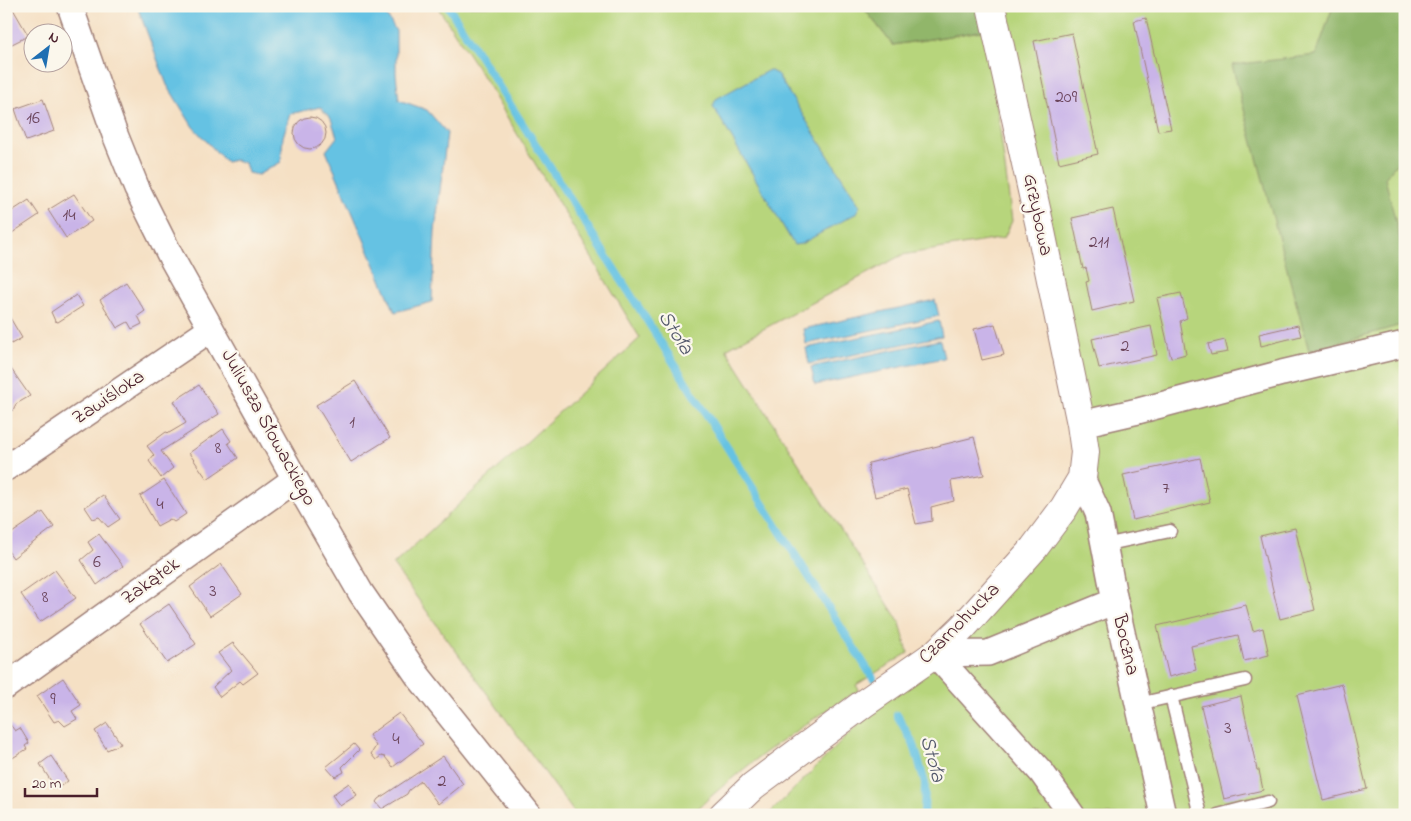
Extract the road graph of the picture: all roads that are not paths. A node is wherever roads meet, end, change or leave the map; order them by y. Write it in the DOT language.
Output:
graph roads {
  1 [pos="70,6"];
  2 [pos="991,6"];
  3 [pos="212,329"];
  4 [pos="1405,344"];
  5 [pos="1081,424"];
  6 [pos="6,468"];
  7 [pos="296,478"];
  8 [pos="1082,478"];
  9 [pos="1170,531"];
  10 [pos="1104,545"];
  11 [pos="1115,601"];
  12 [pos="935,654"];
  13 [pos="1245,680"];
  14 [pos="6,686"];
  15 [pos="1171,696"];
  16 [pos="1138,704"];
  17 [pos="1268,802"];
  18 [pos="529,815"];
  19 [pos="723,815"];
  20 [pos="1072,815"];
  21 [pos="1163,815"];
  22 [pos="1200,815"];
  23 [pos="1218,815"];
  1 -- 3 [label="street, Juliusza Słowackiego"];
  2 -- 5 [label="street, Grzybowa"];
  3 -- 6 [label="street, Zawiśloka"];
  3 -- 7 [label="street, Juliusza Słowackiego"];
  4 -- 5 [label="street"];
  5 -- 8 [label="street, Czarnohucka"];
  7 -- 14 [label="street, Zakątek"];
  7 -- 18 [label="street, Juliusza Słowackiego"];
  8 -- 10 [label="street, Boczna"];
  8 -- 12 [label="street, Czarnohucka"];
  9 -- 10 [label="lane"];
  10 -- 11 [label="street, Boczna"];
  11 -- 12 [label="street"];
  11 -- 16 [label="street, Boczna"];
  12 -- 19 [label="street, Czarnohucka"];
  12 -- 20 [label="street"];
  13 -- 15 [label="lane"];
  15 -- 16 [label="lane"];
  15 -- 22 [label="lane"];
  16 -- 21 [label="street, Boczna"];
  17 -- 23 [label="lane"];
}
